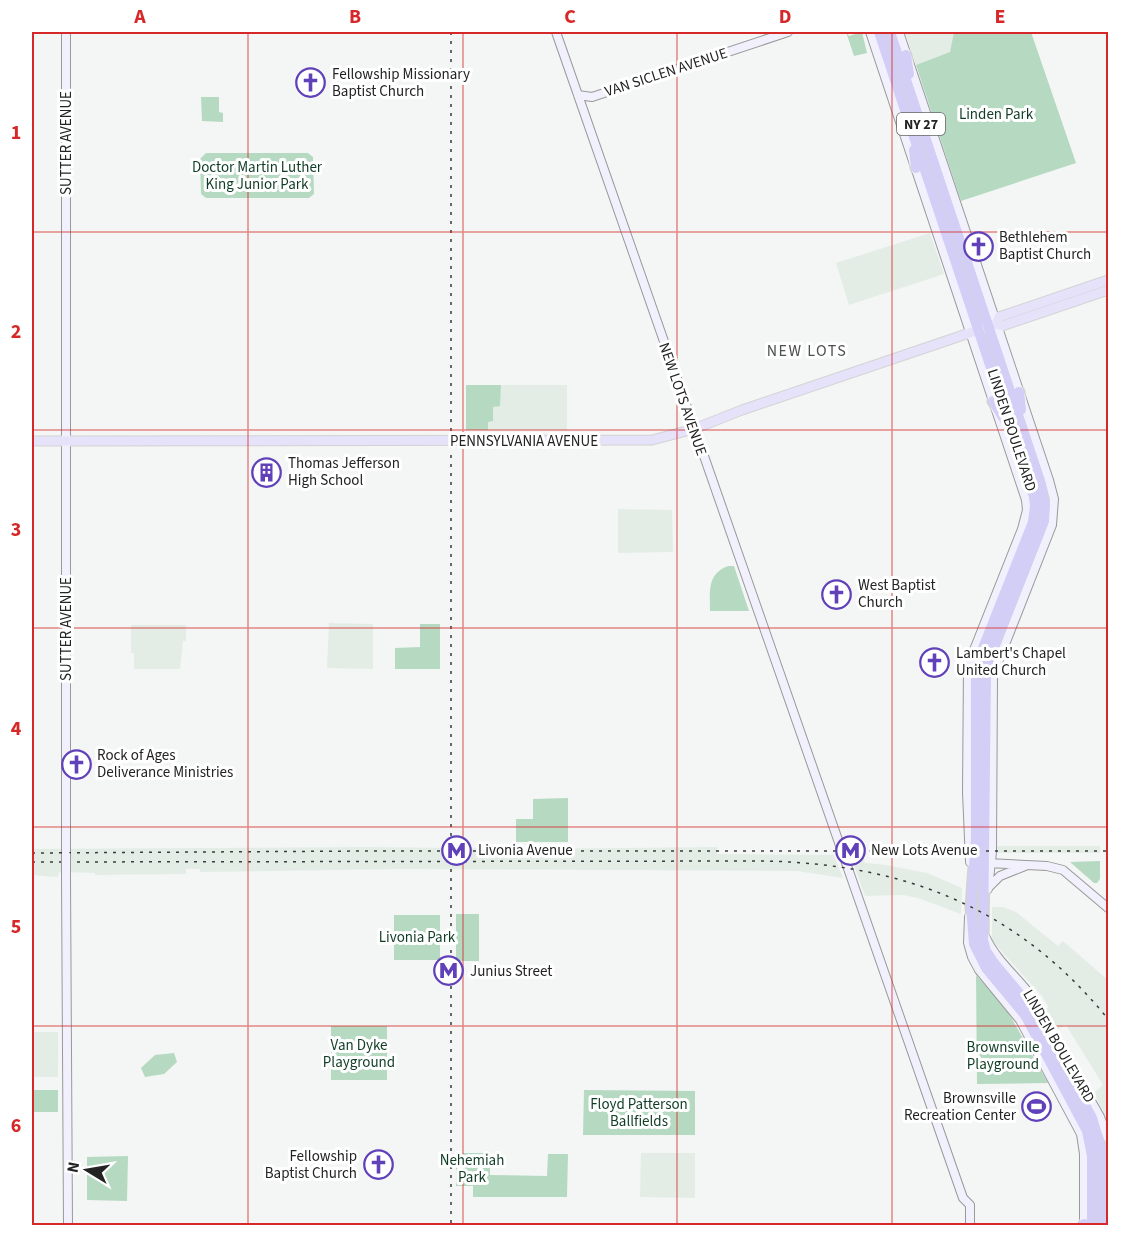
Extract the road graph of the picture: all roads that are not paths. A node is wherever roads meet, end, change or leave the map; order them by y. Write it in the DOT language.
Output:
graph roads {
  1 [pos="66,32"];
  2 [pos="556,32"];
  3 [pos="788,32"];
  4 [pos="870,32"];
  5 [pos="879,32"];
  6 [pos="890,32"];
  7 [pos="898,32"];
  8 [pos="906,55"];
  9 [pos="881,65"];
  10 [pos="578,95"];
  11 [pos="906,97"];
  12 [pos="912,132"];
  13 [pos="927,144"];
  14 [pos="916,168"];
  15 [pos="946,174"];
  16 [pos="950,243"];
  17 [pos="951,276"];
  18 [pos="1108,280"];
  19 [pos="1108,290"];
  20 [pos="983,328"];
  21 [pos="1019,392"];
  22 [pos="993,401"];
  23 [pos="694,429"];
  24 [pos="1019,434"];
  25 [pos="32,441"];
  26 [pos="66,441"];
  27 [pos="1007,588"];
  28 [pos="986,619"];
  29 [pos="983,863"];
  30 [pos="1026,865"];
  31 [pos="988,889"];
  32 [pos="983,903"];
  33 [pos="971,907"];
  34 [pos="1108,908"];
  35 [pos="982,928"];
  36 [pos="1108,1138"];
  37 [pos="1086,1225"];
  38 [pos="68,1226"];
  39 [pos="970,1226"];
  40 [pos="1103,1226"];
  1 -- 26 [label="street, SUTTER AVENUE"];
  2 -- 10 [label="street, NEW LOTS AVENUE"];
  3 -- 10 [label="street, VAN SICLEN AVENUE"];
  4 -- 9 [label="street, LINDEN BOULEVARD"];
  5 -- 11 [label="highway, LINDEN BOULEVARD / NY 27"];
  6 -- 11 [label="highway, LINDEN BOULEVARD / NY 27"];
  7 -- 8 [label="street, LINDEN BOULEVARD"];
  8 -- 11 [label="highway"];
  8 -- 15 [label="street, LINDEN BOULEVARD"];
  9 -- 11 [label="highway"];
  9 -- 14 [label="street, LINDEN BOULEVARD"];
  10 -- 23 [label="street, NEW LOTS AVENUE"];
  11 -- 12 [label="highway, LINDEN BOULEVARD / NY 27"];
  11 -- 13 [label="highway, LINDEN BOULEVARD / NY 27"];
  12 -- 14 [label="highway"];
  12 -- 16 [label="highway, LINDEN BOULEVARD / NY 27"];
  13 -- 15 [label="highway"];
  13 -- 20 [label="highway, LINDEN BOULEVARD / NY 27"];
  14 -- 17 [label="street, LINDEN BOULEVARD"];
  15 -- 20 [label="street, LINDEN BOULEVARD"];
  16 -- 17 [label="highway"];
  16 -- 20 [label="highway, LINDEN BOULEVARD / NY 27"];
  17 -- 20 [label="street, LINDEN BOULEVARD"];
  18 -- 20 [label="main road, PENNSYLVANIA AVENUE"];
  19 -- 20 [label="main road, PENNSYLVANIA AVENUE"];
  20 -- 21 [label="street, LINDEN BOULEVARD"];
  20 -- 22 [label="street, LINDEN BOULEVARD"];
  20 -- 23 [label="main road, PENNSYLVANIA AVENUE"];
  20 -- 24 [label="highway, LINDEN BOULEVARD / NY 27"];
  21 -- 24 [label="highway"];
  21 -- 29 [label="street, LINDEN BOULEVARD"];
  22 -- 24 [label="highway"];
  22 -- 28 [label="street, LINDEN BOULEVARD"];
  23 -- 26 [label="main road, PENNSYLVANIA AVENUE"];
  23 -- 39 [label="street, NEW LOTS AVENUE"];
  24 -- 27 [label="highway, LINDEN BOULEVARD / NY 27"];
  24 -- 29 [label="highway, LINDEN BOULEVARD / NY 27"];
  25 -- 26 [label="main road, PENNSYLVANIA AVENUE"];
  26 -- 38 [label="street, SUTTER AVENUE, bridge"];
  27 -- 28 [label="highway"];
  27 -- 29 [label="highway, LINDEN BOULEVARD / NY 27"];
  28 -- 33 [label="street, LINDEN BOULEVARD"];
  29 -- 30 [label="street"];
  29 -- 31 [label="street, LINDEN BOULEVARD"];
  29 -- 32 [label="highway, LINDEN BOULEVARD / NY 27"];
  29 -- 33 [label="highway, LINDEN BOULEVARD / NY 27"];
  30 -- 31 [label="street"];
  30 -- 34 [label="street"];
  31 -- 32 [label="street, LINDEN BOULEVARD"];
  32 -- 35 [label="highway, LINDEN BOULEVARD / NY 27"];
  33 -- 37 [label="highway, LINDEN BOULEVARD / NY 27"];
  35 -- 36 [label="street, LINDEN BOULEVARD"];
  35 -- 40 [label="highway, LINDEN BOULEVARD / NY 27"];
}
